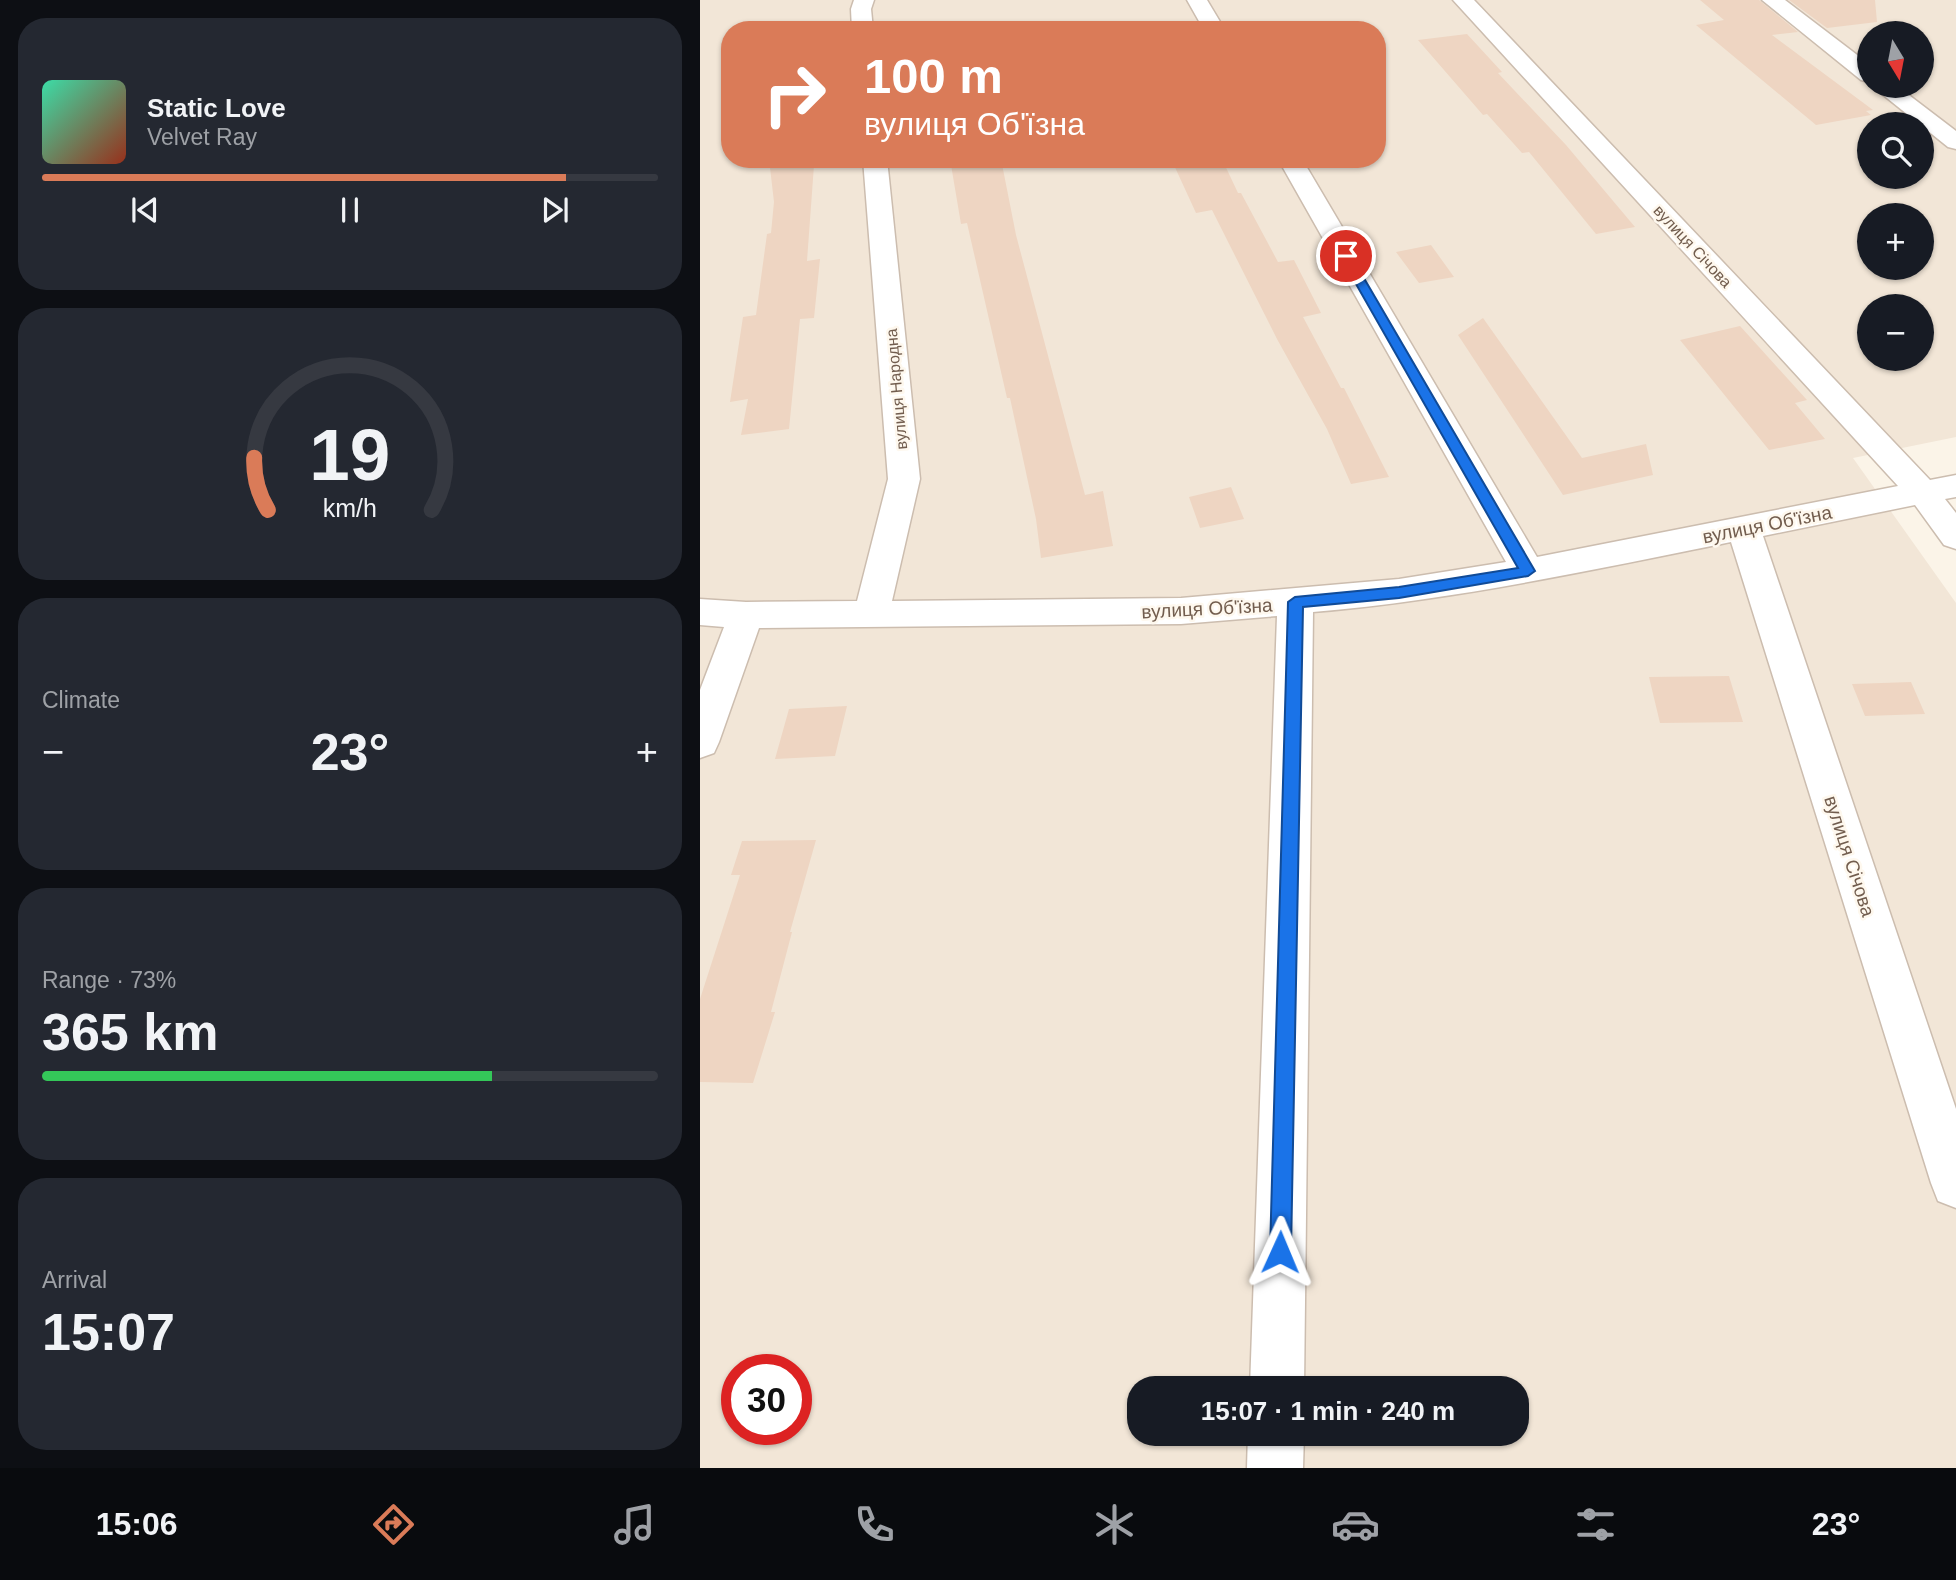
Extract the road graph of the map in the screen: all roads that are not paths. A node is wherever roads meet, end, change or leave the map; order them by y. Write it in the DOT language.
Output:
graph roads {
  1 [pos="864,0"];
  2 [pos="1198,0"];
  3 [pos="1464,0"];
  4 [pos="1772,0"];
  5 [pos="862,21"];
  6 [pos="1210,21"];
  7 [pos="1857,66"];
  8 [pos="1899,98"];
  9 [pos="1956,142"];
  10 [pos="876,168"];
  11 [pos="1295,168"];
  12 [pos="1940,489"];
  13 [pos="1744,530"];
  14 [pos="1956,537"];
  15 [pos="1528,571"];
  16 [pos="1295,602"];
  17 [pos="700,612"];
  18 [pos="871,614"];
  19 [pos="746,615"];
  20 [pos="700,742"];
  21 [pos="1956,1183"];
  22 [pos="1277,1376"];
  23 [pos="1276,1446"];
  24 [pos="1275,1468"];
  1 -- 5 [label="street"];
  2 -- 6 [label="street"];
  3 -- 12 [label="street, вулиця Січова"];
  4 -- 7 [label="street"];
  8 -- 9 [label="street"];
  10 -- 18 [label="street, вулиця Народна"];
  11 -- 15 [label="street"];
  12 -- 13 [label="street, вулиця Об'їзна"];
  12 -- 14 [label="street, вулиця Січова"];
  13 -- 15 [label="street, вулиця Об'їзна"];
  13 -- 21 [label="street, вулиця Січова"];
  15 -- 16 [label="street, вулиця Об'їзна"];
  16 -- 18 [label="street, вулиця Об'їзна"];
  16 -- 22 [label="street"];
  17 -- 19 [label="street, вулиця Об'їзна"];
  18 -- 19 [label="street, вулиця Об'їзна"];
  19 -- 20 [label="street"];
  23 -- 24 [label="street"];
}
